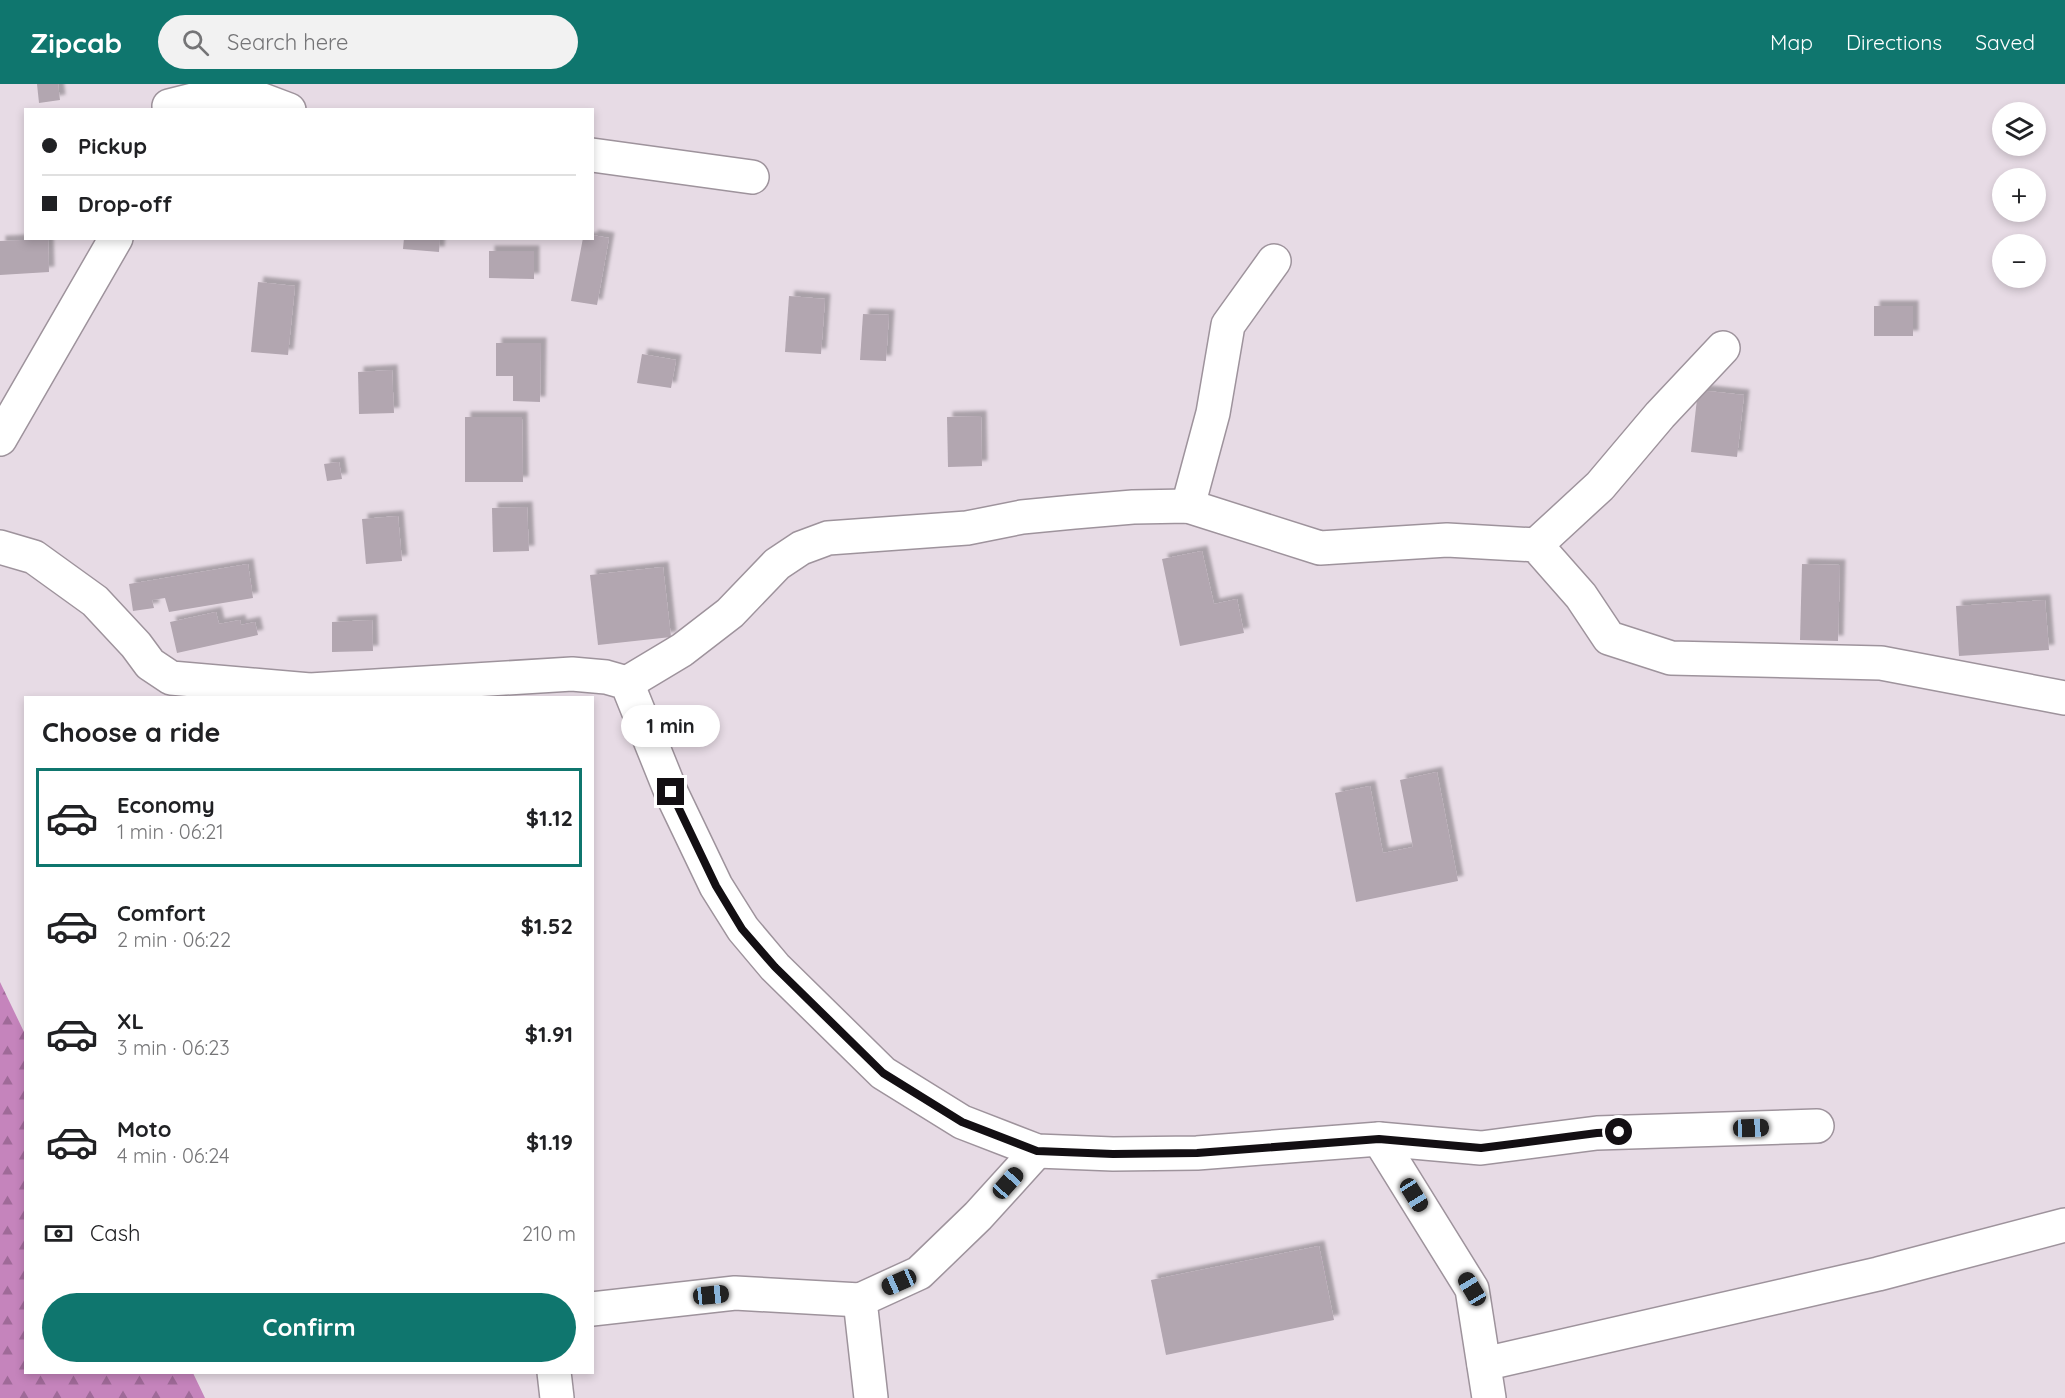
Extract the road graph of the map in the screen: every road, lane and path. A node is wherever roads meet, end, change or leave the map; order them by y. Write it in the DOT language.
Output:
graph roads {
  1 [pos="163,100"];
  2 [pos="284,108"];
  3 [pos="594,155"];
  4 [pos="752,177"];
  5 [pos="115,240"];
  6 [pos="1274,261"];
  7 [pos="1723,348"];
  8 [pos="0,439"];
  9 [pos="1188,506"];
  10 [pos="1536,545"];
  11 [pos="0,547"];
  12 [pos="627,683"];
  13 [pos="2065,698"];
  14 [pos="1817,1126"];
  15 [pos="1379,1139"];
  16 [pos="1037,1151"];
  17 [pos="2065,1225"];
  18 [pos="860,1300"];
  19 [pos="594,1309"];
  20 [pos="1484,1364"];
  21 [pos="554,1374"];
  22 [pos="557,1398"];
  23 [pos="871,1398"];
  24 [pos="1489,1398"];
  1 -- 2 [label="street"];
  3 -- 4 [label="street"];
  5 -- 8 [label="street"];
  6 -- 9 [label="street"];
  7 -- 10 [label="street"];
  9 -- 10 [label="street"];
  9 -- 12 [label="street"];
  10 -- 13 [label="street"];
  11 -- 12 [label="street"];
  12 -- 16 [label="street"];
  14 -- 15 [label="street"];
  15 -- 16 [label="street"];
  15 -- 20 [label="street"];
  16 -- 18 [label="street"];
  17 -- 20 [label="street"];
  18 -- 19 [label="street"];
  18 -- 23 [label="street"];
  20 -- 24 [label="street"];
  21 -- 22 [label="street"];
}
